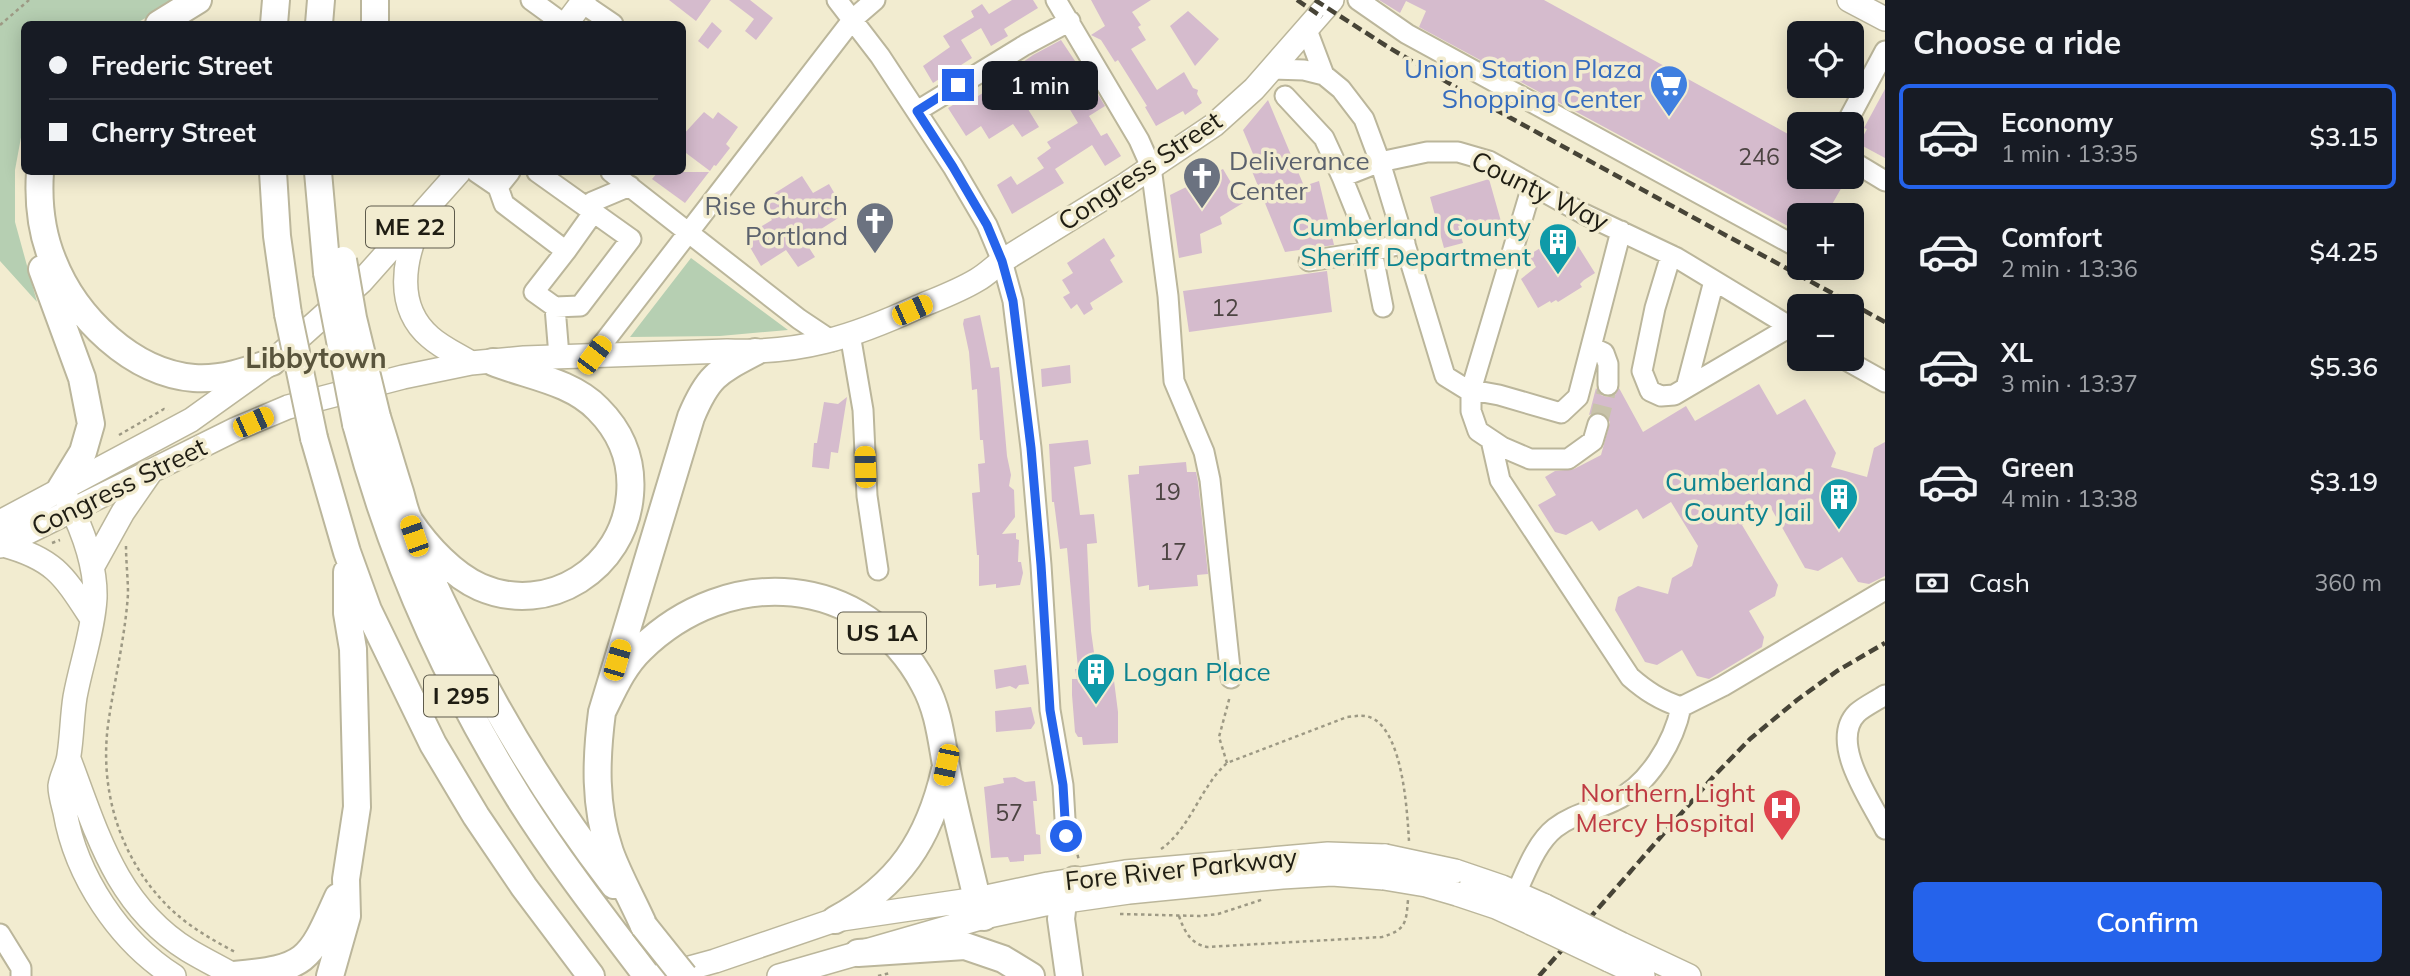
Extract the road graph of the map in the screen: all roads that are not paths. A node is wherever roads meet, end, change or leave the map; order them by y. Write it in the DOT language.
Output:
graph roads {
  1 [pos="198,0"];
  2 [pos="276,0"];
  3 [pos="321,0"];
  4 [pos="376,0"];
  5 [pos="531,0"];
  6 [pos="837,0"];
  7 [pos="875,0"];
  8 [pos="1056,0"];
  9 [pos="1332,0"];
  10 [pos="1358,0"];
  11 [pos="1849,0"];
  12 [pos="583,1"];
  13 [pos="853,19"];
  14 [pos="1885,19"];
  15 [pos="164,21"];
  16 [pos="274,21"];
  17 [pos="319,21"];
  18 [pos="375,21"];
  19 [pos="561,21"];
  20 [pos="567,21"];
  21 [pos="609,21"];
  22 [pos="1070,21"];
  23 [pos="1307,30"];
  24 [pos="1885,51"];
  25 [pos="1272,69"];
  26 [pos="1324,75"];
  27 [pos="1286,96"];
  28 [pos="917,111"];
  29 [pos="1852,112"];
  30 [pos="1380,162"];
  31 [pos="1152,167"];
  32 [pos="1864,169"];
  33 [pos="27,175"];
  34 [pos="40,175"];
  35 [pos="319,175"];
  36 [pos="328,175"];
  37 [pos="456,175"];
  38 [pos="542,175"];
  39 [pos="603,175"];
  40 [pos="615,175"];
  41 [pos="1342,177"];
  42 [pos="504,179"];
  43 [pos="1885,181"];
  44 [pos="274,185"];
  45 [pos="630,186"];
  46 [pos="1532,186"];
  47 [pos="428,206"];
  48 [pos="591,207"];
  49 [pos="689,230"];
  50 [pos="1621,231"];
  51 [pos="1787,241"];
  52 [pos="1405,243"];
  53 [pos="566,251"];
  54 [pos="1371,251"];
  55 [pos="1671,255"];
  56 [pos="1002,261"];
  57 [pos="1310,261"];
  58 [pos="335,267"];
  59 [pos="1714,281"];
  60 [pos="555,307"];
  61 [pos="1383,307"];
  62 [pos="1787,326"];
  63 [pos="1787,334"];
  64 [pos="841,338"];
  65 [pos="1591,347"];
  66 [pos="755,352"];
  67 [pos="594,355"];
  68 [pos="559,356"];
  69 [pos="272,362"];
  70 [pos="482,363"];
  71 [pos="1864,370"];
  72 [pos="1885,382"];
  73 [pos="1608,384"];
  74 [pos="1686,388"];
  75 [pos="1471,390"];
  76 [pos="366,420"];
  77 [pos="1598,424"];
  78 [pos="1491,440"];
  79 [pos="150,472"];
  80 [pos="67,499"];
  81 [pos="409,521"];
  82 [pos="1,538"];
  83 [pos="347,552"];
  84 [pos="93,566"];
  85 [pos="878,570"];
  86 [pos="1885,590"];
  87 [pos="92,619"];
  88 [pos="1231,686"];
  89 [pos="1885,695"];
  90 [pos="1681,707"];
  91 [pos="602,712"];
  92 [pos="69,758"];
  93 [pos="946,765"];
  94 [pos="1885,829"];
  95 [pos="1066,836"];
  96 [pos="346,879"];
  97 [pos="1456,883"];
  98 [pos="1069,891"];
  99 [pos="1516,893"];
  100 [pos="981,908"];
  101 [pos="1538,914"];
  102 [pos="835,920"];
  103 [pos="645,926"];
  104 [pos="0,934"];
  105 [pos="1615,952"];
  106 [pos="858,953"];
  107 [pos="584,966"];
  108 [pos="236,969"];
  109 [pos="21,976"];
  110 [pos="173,976"];
  111 [pos="330,976"];
  112 [pos="647,976"];
  113 [pos="660,976"];
  114 [pos="684,976"];
  115 [pos="779,976"];
  116 [pos="1031,976"];
  117 [pos="1069,976"];
  118 [pos="1643,976"];
  119 [pos="1689,976"];
  1 -- 15 [label="highway"];
  2 -- 16 [label="highway"];
  3 -- 17 [label="highway"];
  4 -- 18 [label="highway"];
  5 -- 19 [label="street"];
  6 -- 13 [label="street"];
  7 -- 13 [label="street"];
  8 -- 22 [label="street"];
  9 -- 23 [label="main road, Congress Street"];
  10 -- 51 [label="street"];
  11 -- 14 [label="main road"];
  12 -- 20 [label="main road"];
  12 -- 21 [label="street"];
  13 -- 28 [label="street"];
  13 -- 49 [label="street"];
  22 -- 28 [label="street"];
  22 -- 31 [label="street"];
  23 -- 25 [label="main road, Congress Street"];
  23 -- 26 [label="street, County Way"];
  24 -- 29 [label="street"];
  25 -- 26 [label="street"];
  25 -- 31 [label="main road, Congress Street"];
  26 -- 30 [label="street, County Way"];
  27 -- 41 [label="street"];
  28 -- 56 [label="street"];
  30 -- 41 [label="street"];
  30 -- 46 [label="street, County Way"];
  30 -- 52 [label="street, County Way"];
  31 -- 56 [label="main road, Congress Street"];
  31 -- 88 [label="street"];
  32 -- 43 [label="street"];
  33 -- 80 [label="highway"];
  34 -- 69 [label="highway"];
  35 -- 58 [label="highway"];
  36 -- 58 [label="highway"];
  37 -- 47 [label="main road, ME 22"];
  38 -- 48 [label="street"];
  39 -- 48 [label="street"];
  40 -- 45 [label="street"];
  41 -- 54 [label="street"];
  42 -- 53 [label="street"];
  44 -- 83 [label="highway, I 295, bridge"];
  45 -- 48 [label="street"];
  45 -- 49 [label="street"];
  46 -- 50 [label="street, County Way"];
  46 -- 75 [label="street"];
  47 -- 69 [label="main road, Congress Street / ME 22"];
  47 -- 70 [label="main road"];
  48 -- 53 [label="street"];
  48 -- 60 [label="street"];
  49 -- 64 [label="street"];
  49 -- 67 [label="street"];
  50 -- 55 [label="street"];
  50 -- 65 [label="street, County Way"];
  52 -- 54 [label="street"];
  52 -- 75 [label="street, County Way"];
  53 -- 60 [label="street"];
  54 -- 57 [label="street"];
  54 -- 61 [label="street"];
  55 -- 59 [label="street"];
  55 -- 74 [label="street"];
  56 -- 64 [label="main road, Congress Street"];
  56 -- 95 [label="street"];
  58 -- 76 [label="highway, bridge"];
  59 -- 62 [label="street"];
  59 -- 74 [label="street"];
  60 -- 68 [label="street"];
  63 -- 74 [label="street"];
  64 -- 66 [label="main road, Congress Street"];
  64 -- 85 [label="street"];
  65 -- 73 [label="street"];
  65 -- 75 [label="street, County Way"];
  66 -- 67 [label="main road, Congress Street"];
  66 -- 91 [label="highway"];
  67 -- 68 [label="main road, Congress Street"];
  68 -- 70 [label="main road, Congress Street"];
  69 -- 80 [label="main road, Congress Street"];
  70 -- 79 [label="main road, Congress Street"];
  70 -- 81 [label="highway"];
  71 -- 72 [label="street"];
  75 -- 78 [label="street"];
  76 -- 81 [label="highway"];
  76 -- 112 [label="highway, I 295"];
  77 -- 78 [label="street"];
  78 -- 90 [label="street"];
  79 -- 80 [label="main road, Congress Street"];
  79 -- 84 [label="main road"];
  80 -- 82 [label="main road, Congress Street"];
  80 -- 84 [label="main road"];
  81 -- 103 [label="highway"];
  82 -- 87 [label="main road"];
  83 -- 96 [label="highway"];
  83 -- 107 [label="highway, I 295"];
  84 -- 87 [label="main road"];
  86 -- 90 [label="street"];
  87 -- 92 [label="main road"];
  89 -- 94 [label="street"];
  90 -- 99 [label="street"];
  91 -- 93 [label="highway, US 1A"];
  91 -- 103 [label="highway, US 1A"];
  92 -- 108 [label="main road"];
  92 -- 110 [label="main road"];
  93 -- 100 [label="highway, US 1A"];
  93 -- 102 [label="highway"];
  96 -- 108 [label="highway"];
  96 -- 111 [label="highway"];
  97 -- 98 [label="main road, Fore River Parkway, bridge"];
  97 -- 99 [label="main road, Fore River Parkway"];
  97 -- 101 [label="main road, Fore River Parkway"];
  98 -- 100 [label="main road, Fore River Parkway"];
  98 -- 117 [label="highway"];
  99 -- 101 [label="main road, Fore River Parkway"];
  100 -- 102 [label="main road, Fore River Parkway"];
  100 -- 106 [label="main road, Fore River Parkway"];
  101 -- 105 [label="main road, Fore River Parkway, bridge"];
  102 -- 113 [label="main road, Fore River Parkway"];
  103 -- 114 [label="highway, US 1A, bridge"];
  104 -- 109 [label="street"];
  105 -- 118 [label="main road, Fore River Parkway"];
  105 -- 119 [label="main road, Fore River Parkway"];
  106 -- 115 [label="main road, Fore River Parkway"];
  106 -- 116 [label="highway"];
}
